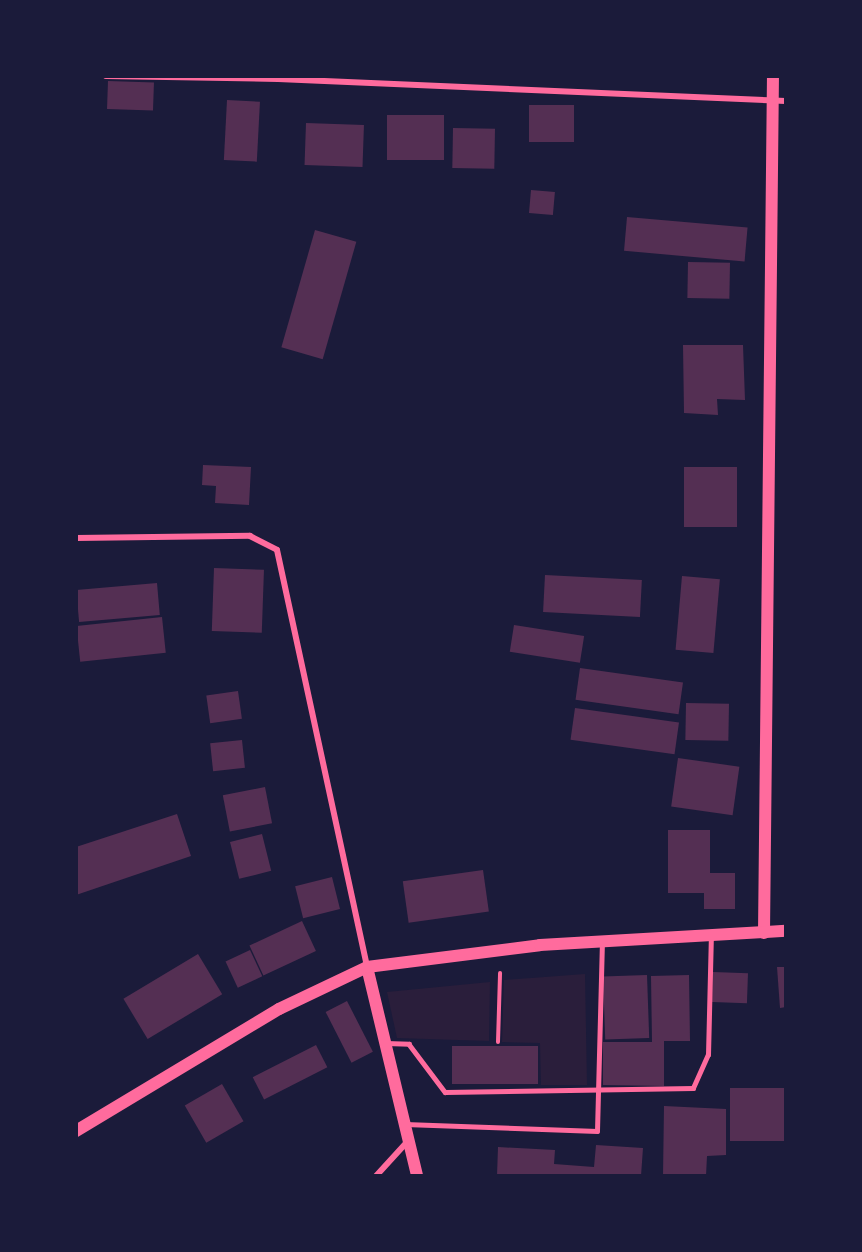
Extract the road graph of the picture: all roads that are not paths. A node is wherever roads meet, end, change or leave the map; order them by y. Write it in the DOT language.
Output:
graph roads {
  1 [pos="106,76"];
  2 [pos="773,76"];
  3 [pos="278,78"];
  4 [pos="772,100"];
  5 [pos="786,101"];
  6 [pos="76,538"];
  7 [pos="786,931"];
  8 [pos="764,933"];
  9 [pos="711,936"];
  10 [pos="602,942"];
  11 [pos="367,967"];
  12 [pos="384,1043"];
  13 [pos="600,1090"];
  14 [pos="403,1124"];
  15 [pos="76,1131"];
  16 [pos="407,1142"];
  17 [pos="376,1176"];
  18 [pos="417,1176"];
  1 -- 3 [label="street"];
  2 -- 4 [label="main road"];
  3 -- 4 [label="street"];
  4 -- 5 [label="street"];
  4 -- 8 [label="main road"];
  6 -- 11 [label="street"];
  7 -- 8 [label="main road"];
  8 -- 9 [label="main road"];
  9 -- 10 [label="main road"];
  9 -- 13 [label="lane"];
  10 -- 11 [label="main road"];
  10 -- 13 [label="lane"];
  11 -- 12 [label="main road"];
  11 -- 15 [label="main road"];
  12 -- 13 [label="lane"];
  12 -- 14 [label="main road"];
  13 -- 14 [label="lane"];
  14 -- 16 [label="main road"];
  16 -- 17 [label="street"];
  16 -- 18 [label="main road"];
}
